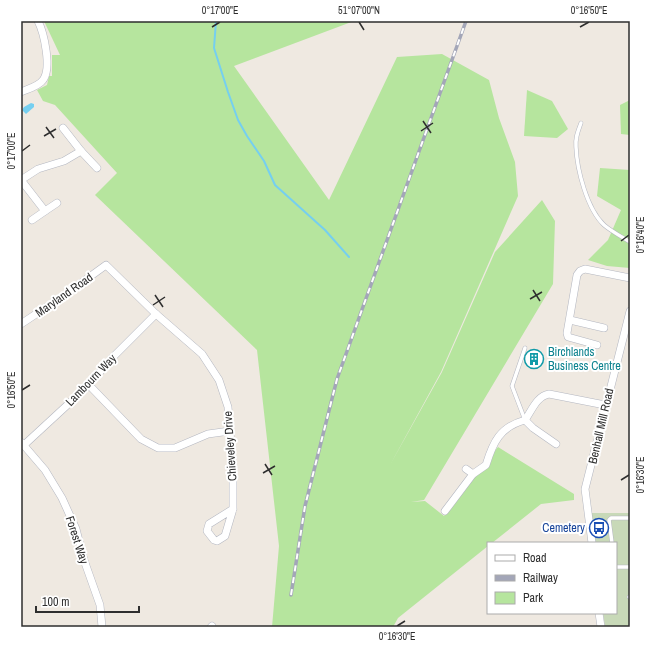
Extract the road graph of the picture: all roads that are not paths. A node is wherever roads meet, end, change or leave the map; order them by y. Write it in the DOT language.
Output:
graph roads {
  1 [pos="38,21"];
  2 [pos="21,92"];
  3 [pos="581,123"];
  4 [pos="63,128"];
  5 [pos="81,151"];
  6 [pos="97,168"];
  7 [pos="21,180"];
  8 [pos="57,203"];
  9 [pos="45,210"];
  10 [pos="32,220"];
  11 [pos="630,242"];
  12 [pos="106,264"];
  13 [pos="630,278"];
  14 [pos="630,311"];
  15 [pos="156,314"];
  16 [pos="570,320"];
  17 [pos="21,324"];
  18 [pos="604,328"];
  19 [pos="597,345"];
  20 [pos="524,348"];
  21 [pos="89,385"];
  22 [pos="605,405"];
  23 [pos="525,420"];
  24 [pos="230,431"];
  25 [pos="23,444"];
  26 [pos="556,444"];
  27 [pos="466,469"];
  28 [pos="473,474"];
  29 [pos="233,509"];
  30 [pos="445,511"];
  31 [pos="630,518"];
  32 [pos="592,542"];
  33 [pos="612,542"];
  34 [pos="617,567"];
  35 [pos="630,567"];
  36 [pos="599,614"];
  37 [pos="102,627"];
  38 [pos="601,627"];
  1 -- 2 [label="street"];
  3 -- 11 [label="lane"];
  4 -- 5 [label="street"];
  5 -- 6 [label="street"];
  5 -- 7 [label="street"];
  7 -- 9 [label="street"];
  8 -- 9 [label="street"];
  9 -- 10 [label="street"];
  12 -- 15 [label="street, Chieveley Drive"];
  12 -- 17 [label="street, Maryland Road"];
  13 -- 16 [label="street"];
  14 -- 22 [label="street, Benhall Mill Road"];
  15 -- 21 [label="street, Lambourn Way"];
  15 -- 24 [label="street, Chieveley Drive"];
  16 -- 18 [label="street"];
  16 -- 19 [label="street"];
  20 -- 23 [label="lane"];
  21 -- 24 [label="street"];
  21 -- 25 [label="street, Lambourn Way"];
  22 -- 23 [label="street"];
  22 -- 32 [label="street, Benhall Mill Road"];
  23 -- 26 [label="street"];
  23 -- 28 [label="street"];
  24 -- 29 [label="street, Chieveley Drive"];
  25 -- 37 [label="street, Forest Way"];
  27 -- 28 [label="street"];
  28 -- 30 [label="street"];
  29 -- 29 [label="street, Chieveley Drive"];
  31 -- 33 [label="lane"];
  34 -- 35 [label="lane"];
  36 -- 38 [label="street"];
}
